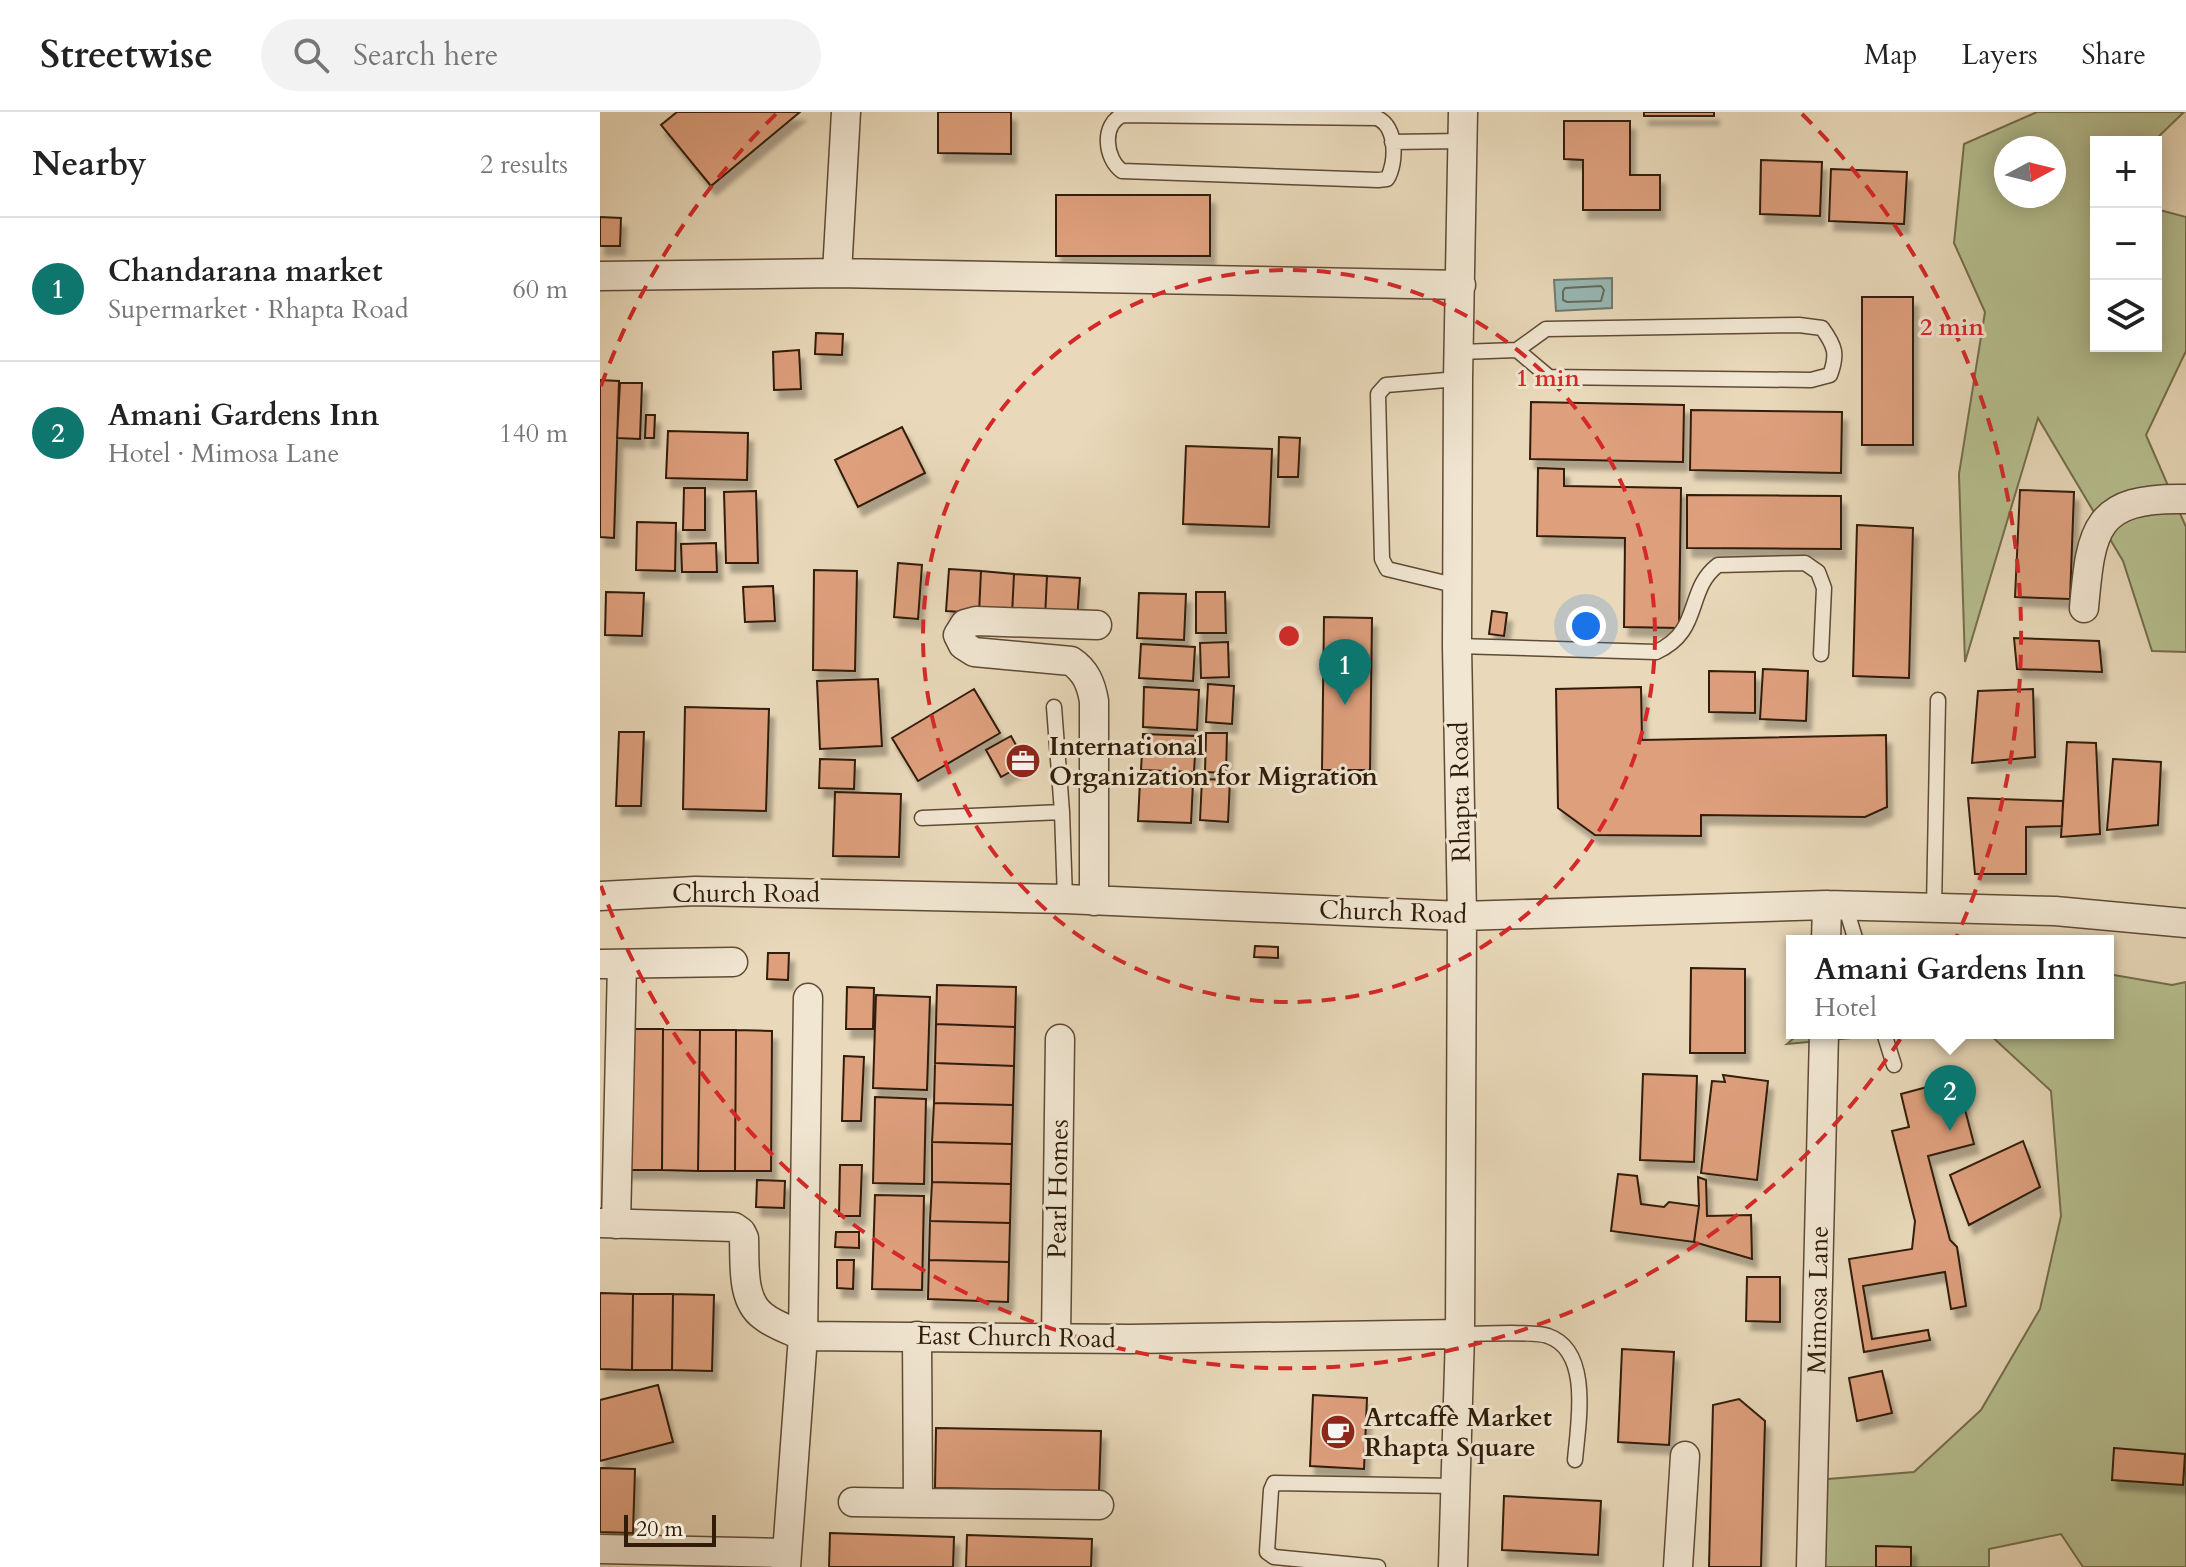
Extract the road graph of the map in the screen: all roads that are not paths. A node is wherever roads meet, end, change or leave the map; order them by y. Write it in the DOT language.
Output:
graph roads {
  1 [pos="846,112"];
  2 [pos="1463,112"];
  3 [pos="1463,141"];
  4 [pos="1392,142"];
  5 [pos="837,273"];
  6 [pos="600,276"];
  7 [pos="1461,285"];
  8 [pos="1517,350"];
  9 [pos="1459,366"];
  10 [pos="2186,499"];
  11 [pos="1458,586"];
  12 [pos="2084,608"];
  13 [pos="1097,625"];
  14 [pos="1457,646"];
  15 [pos="1821,654"];
  16 [pos="1938,700"];
  17 [pos="1054,707"];
  18 [pos="1062,812"];
  19 [pos="922,818"];
  20 [pos="600,896"];
  21 [pos="1065,899"];
  22 [pos="1094,901"];
  23 [pos="1836,905"];
  24 [pos="1934,908"];
  25 [pos="1462,916"];
  26 [pos="2186,923"];
  27 [pos="1828,935"];
  28 [pos="1853,935"];
  29 [pos="733,962"];
  30 [pos="611,964"];
  31 [pos="808,998"];
  32 [pos="1060,1039"];
  33 [pos="1824,1039"];
  34 [pos="1886,1039"];
  35 [pos="1894,1065"];
  36 [pos="608,1224"];
  37 [pos="1460,1334"];
  38 [pos="803,1336"];
  39 [pos="917,1336"];
  40 [pos="1056,1338"];
  41 [pos="1685,1456"];
  42 [pos="1575,1460"];
  43 [pos="1455,1486"];
  44 [pos="853,1502"];
  45 [pos="918,1503"];
  46 [pos="1099,1505"];
  47 [pos="600,1549"];
  48 [pos="786,1560"];
  49 [pos="1378,1567"];
  50 [pos="1453,1567"];
  51 [pos="1678,1567"];
  52 [pos="1811,1567"];
  1 -- 5 [label="street"];
  2 -- 3 [label="street, Rhapta Road"];
  3 -- 4 [label="lane"];
  3 -- 7 [label="street, Rhapta Road"];
  4 -- 4 [label="lane"];
  5 -- 6 [label="street"];
  5 -- 7 [label="street"];
  7 -- 9 [label="street, Rhapta Road"];
  8 -- 8 [label="lane"];
  8 -- 9 [label="lane"];
  9 -- 11 [label="street, Rhapta Road"];
  9 -- 11 [label="lane"];
  10 -- 12 [label="street"];
  11 -- 14 [label="street, Rhapta Road"];
  13 -- 22 [label="street"];
  14 -- 15 [label="lane"];
  14 -- 25 [label="street, Rhapta Road"];
  16 -- 24 [label="lane"];
  17 -- 18 [label="lane"];
  18 -- 19 [label="lane"];
  18 -- 21 [label="lane"];
  20 -- 21 [label="street, Church Road"];
  21 -- 22 [label="street, Church Road"];
  22 -- 25 [label="street, Church Road"];
  23 -- 24 [label="street, Church Road"];
  23 -- 25 [label="street, Church Road"];
  23 -- 27 [label="street"];
  23 -- 28 [label="lane"];
  24 -- 26 [label="street, Church Road"];
  25 -- 37 [label="street, Rhapta Road"];
  29 -- 30 [label="street"];
  30 -- 36 [label="street"];
  31 -- 38 [label="street"];
  32 -- 40 [label="street, Pearl Homes"];
  33 -- 52 [label="street, Mimosa Lane"];
  34 -- 35 [label="lane"];
  36 -- 38 [label="street"];
  37 -- 40 [label="street, East Church Road"];
  37 -- 42 [label="lane"];
  37 -- 43 [label="street, Rhapta Road"];
  38 -- 39 [label="street, East Church Road"];
  38 -- 48 [label="street"];
  39 -- 40 [label="street, East Church Road"];
  39 -- 45 [label="street"];
  41 -- 51 [label="street"];
  43 -- 49 [label="lane"];
  43 -- 50 [label="street, Rhapta Road"];
  44 -- 45 [label="street"];
  45 -- 46 [label="street"];
  47 -- 48 [label="street"];
}
